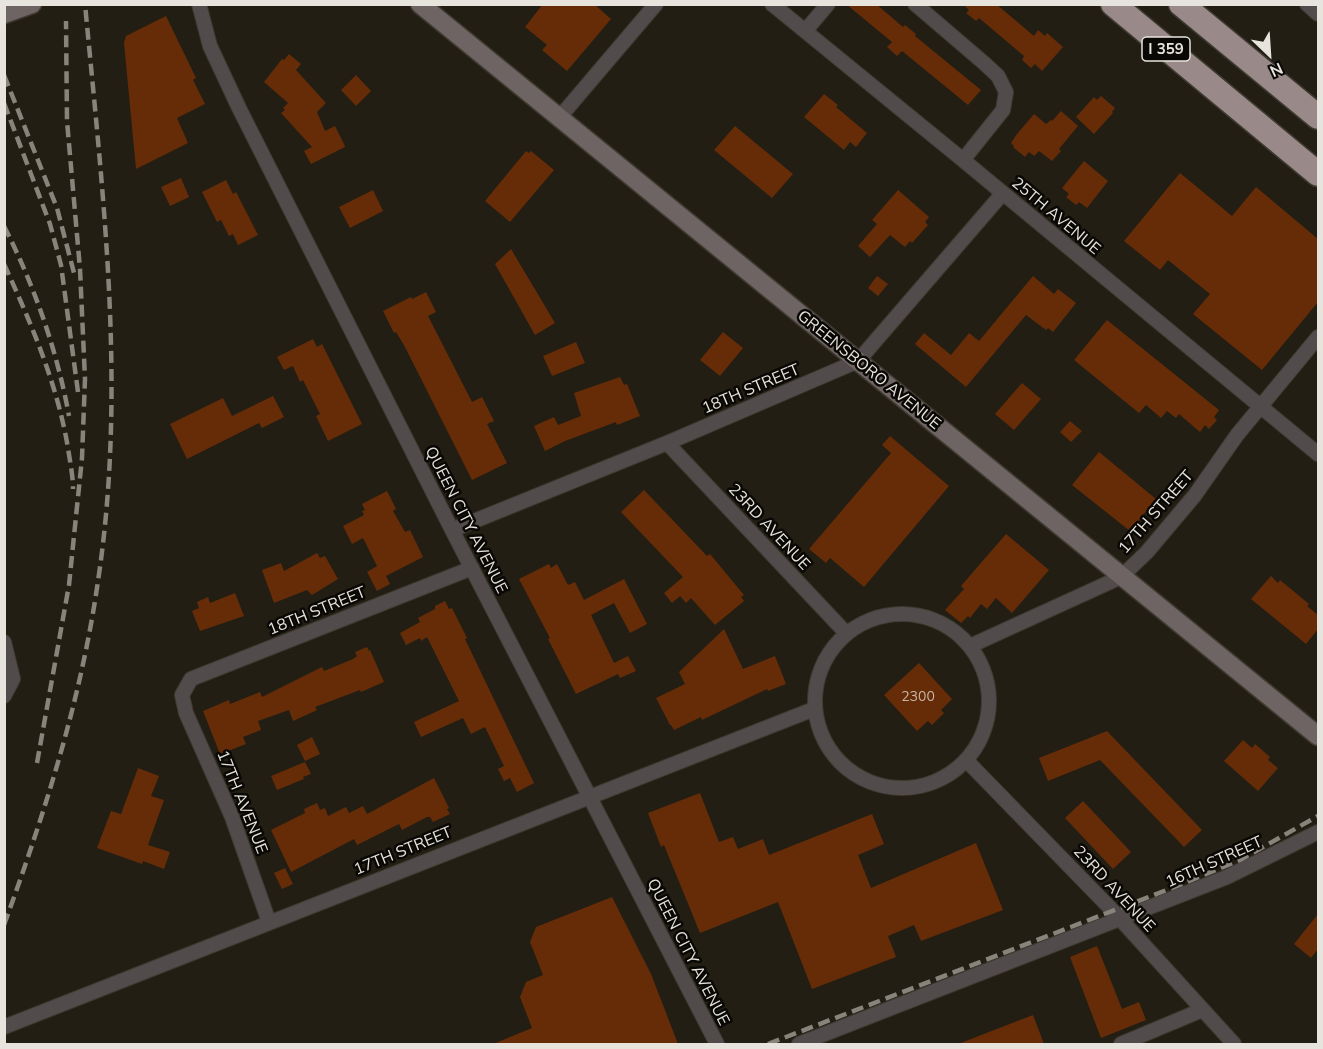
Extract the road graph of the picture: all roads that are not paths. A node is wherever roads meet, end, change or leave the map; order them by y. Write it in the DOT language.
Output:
graph roads {
  1 [pos="32,4"];
  2 [pos="199,4"];
  3 [pos="420,4"];
  4 [pos="656,4"];
  5 [pos="772,4"];
  6 [pos="828,4"];
  7 [pos="915,4"];
  8 [pos="1113,4"];
  9 [pos="1181,4"];
  10 [pos="1307,4"];
  11 [pos="4,14"];
  12 [pos="1318,14"];
  13 [pos="806,30"];
  14 [pos="1318,117"];
  15 [pos="559,118"];
  16 [pos="963,160"];
  17 [pos="1318,174"];
  18 [pos="1003,193"];
  19 [pos="1318,337"];
  20 [pos="858,361"];
  21 [pos="1261,406"];
  22 [pos="667,443"];
  23 [pos="1318,454"];
  24 [pos="452,530"];
  25 [pos="472,568"];
  26 [pos="1120,577"];
  27 [pos="846,634"];
  28 [pos="4,642"];
  29 [pos="970,646"];
  30 [pos="182,695"];
  31 [pos="4,696"];
  32 [pos="814,708"];
  33 [pos="1318,736"];
  34 [pos="966,760"];
  35 [pos="590,795"];
  36 [pos="1318,832"];
  37 [pos="1120,919"];
  38 [pos="269,922"];
  39 [pos="1202,1010"];
  40 [pos="4,1027"];
  41 [pos="717,1044"];
  42 [pos="799,1044"];
  43 [pos="1120,1044"];
  44 [pos="1234,1044"];
  1 -- 11 [label="main road"];
  2 -- 24 [label="street, QUEEN CITY AVENUE"];
  3 -- 15 [label="main road, GREENSBORO AVENUE"];
  4 -- 15 [label="street"];
  5 -- 13 [label="street, 25TH AVENUE"];
  6 -- 13 [label="street"];
  7 -- 16 [label="street"];
  8 -- 17 [label="highway, I 359"];
  9 -- 14 [label="highway, I 359"];
  10 -- 12 [label="street"];
  13 -- 16 [label="street, 25TH AVENUE"];
  15 -- 20 [label="main road, GREENSBORO AVENUE"];
  16 -- 18 [label="street, 25TH AVENUE"];
  18 -- 20 [label="street, 18TH STREET"];
  18 -- 21 [label="street, 25TH AVENUE"];
  19 -- 21 [label="street, 17TH STREET"];
  20 -- 22 [label="street, 18TH STREET"];
  20 -- 26 [label="main road, GREENSBORO AVENUE"];
  21 -- 23 [label="street, 25TH AVENUE"];
  21 -- 26 [label="street, 17TH STREET"];
  22 -- 24 [label="street, 18TH STREET"];
  22 -- 27 [label="street, 23RD AVENUE"];
  24 -- 25 [label="street, QUEEN CITY AVENUE"];
  25 -- 30 [label="street, 18TH STREET"];
  25 -- 35 [label="street, QUEEN CITY AVENUE"];
  26 -- 29 [label="street, 17TH STREET"];
  26 -- 33 [label="main road, GREENSBORO AVENUE"];
  27 -- 29 [label="street"];
  27 -- 32 [label="street"];
  28 -- 31 [label="street"];
  29 -- 34 [label="street"];
  30 -- 38 [label="street, 17TH AVENUE"];
  32 -- 34 [label="street"];
  32 -- 35 [label="street, 17TH STREET"];
  34 -- 37 [label="street, 23RD AVENUE"];
  35 -- 38 [label="street, 17TH STREET"];
  35 -- 41 [label="street, QUEEN CITY AVENUE"];
  36 -- 37 [label="street, 16TH STREET"];
  37 -- 39 [label="street, 23RD AVENUE"];
  37 -- 42 [label="street, 16TH STREET"];
  38 -- 40 [label="street, 17TH STREET"];
  39 -- 43 [label="street"];
  39 -- 44 [label="street, 23RD AVENUE"];
}
